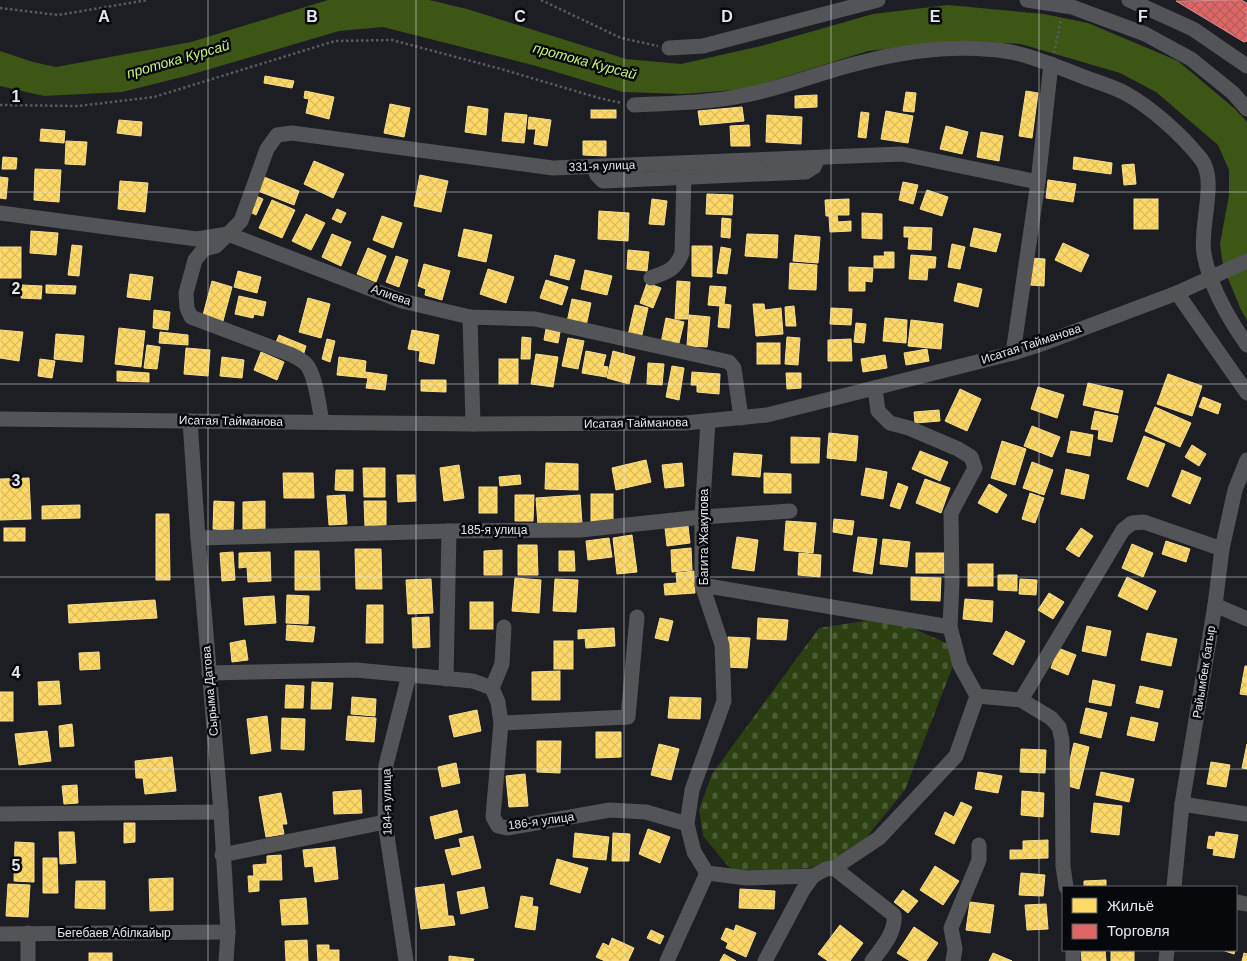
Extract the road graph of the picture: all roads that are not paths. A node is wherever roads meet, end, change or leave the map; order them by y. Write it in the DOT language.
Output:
graph roads {
  1 [pos="878,0"];
  2 [pos="1027,0"];
  3 [pos="1129,0"];
  4 [pos="669,48"];
  5 [pos="1052,64"];
  6 [pos="1247,66"];
  7 [pos="634,105"];
  8 [pos="1247,109"];
  9 [pos="594,167"];
  10 [pos="710,169"];
  11 [pos="684,177"];
  12 [pos="1038,182"];
  13 [pos="0,213"];
  14 [pos="228,234"];
  15 [pos="1247,261"];
  16 [pos="1216,274"];
  17 [pos="651,278"];
  18 [pos="1177,293"];
  19 [pos="470,317"];
  20 [pos="1247,345"];
  21 [pos="1013,353"];
  22 [pos="875,388"];
  23 [pos="1247,393"];
  24 [pos="0,418"];
  25 [pos="741,418"];
  26 [pos="190,421"];
  27 [pos="708,421"];
  28 [pos="322,422"];
  29 [pos="473,424"];
  30 [pos="1247,460"];
  31 [pos="790,511"];
  32 [pos="702,517"];
  33 [pos="449,531"];
  34 [pos="198,538"];
  35 [pos="1222,550"];
  36 [pos="702,585"];
  37 [pos="1215,605"];
  38 [pos="637,617"];
  39 [pos="1247,619"];
  40 [pos="504,627"];
  41 [pos="950,627"];
  42 [pos="209,673"];
  43 [pos="409,675"];
  44 [pos="446,679"];
  45 [pos="492,688"];
  46 [pos="977,696"];
  47 [pos="1022,700"];
  48 [pos="501,723"];
  49 [pos="1182,804"];
  50 [pos="221,812"];
  51 [pos="0,814"];
  52 [pos="1247,814"];
  53 [pos="385,822"];
  54 [pos="687,824"];
  55 [pos="979,845"];
  56 [pos="222,855"];
  57 [pos="834,868"];
  58 [pos="707,873"];
  59 [pos="813,876"];
  60 [pos="1066,886"];
  61 [pos="1174,886"];
  62 [pos="228,932"];
  63 [pos="28,933"];
  64 [pos="0,934"];
  65 [pos="28,961"];
  66 [pos="226,961"];
  67 [pos="406,961"];
  68 [pos="666,961"];
  69 [pos="765,961"];
  70 [pos="872,961"];
  71 [pos="953,961"];
  1 -- 4 [label="street"];
  2 -- 8 [label="street"];
  3 -- 6 [label="street"];
  5 -- 7 [label="street"];
  5 -- 12 [label="street"];
  5 -- 16 [label="street"];
  9 -- 10 [label="street, 331-я улица"];
  9 -- 11 [label="street"];
  9 -- 14 [label="street, 331-я улица"];
  10 -- 11 [label="street"];
  10 -- 12 [label="street, 331-я улица"];
  11 -- 17 [label="street"];
  12 -- 21 [label="street"];
  13 -- 14 [label="street"];
  14 -- 19 [label="street, Алиева"];
  14 -- 28 [label="street, 331-я улица"];
  15 -- 16 [label="street, Исатая Тайманова"];
  16 -- 18 [label="street, Исатая Тайманова"];
  16 -- 20 [label="street"];
  18 -- 21 [label="street, Исатая Тайманова"];
  18 -- 23 [label="street"];
  19 -- 25 [label="street, Алиева"];
  19 -- 29 [label="street"];
  21 -- 22 [label="street, Исатая Тайманова"];
  22 -- 25 [label="street, Исатая Тайманова"];
  22 -- 41 [label="street"];
  24 -- 26 [label="street, Исатая Тайманова"];
  25 -- 27 [label="street, Исатая Тайманова"];
  26 -- 28 [label="street, Исатая Тайманова"];
  26 -- 34 [label="street, Сырыма Датова"];
  27 -- 29 [label="street, Исатая Тайманова"];
  27 -- 32 [label="street, Багита Жакупова"];
  28 -- 29 [label="street, Исатая Тайманова"];
  30 -- 35 [label="street, Райымбек батыр"];
  31 -- 32 [label="street, 185-я улица"];
  32 -- 33 [label="street, 185-я улица"];
  32 -- 36 [label="street, Багита Жакупова"];
  33 -- 34 [label="street, 185-я улица"];
  33 -- 44 [label="street"];
  34 -- 42 [label="street, Сырыма Датова"];
  35 -- 37 [label="street, Райымбек батыр"];
  35 -- 47 [label="street"];
  36 -- 41 [label="street"];
  36 -- 54 [label="street, Багита Жакупова"];
  37 -- 39 [label="street"];
  37 -- 49 [label="street, Райымбек батыр"];
  38 -- 48 [label="street"];
  40 -- 45 [label="street"];
  41 -- 46 [label="street"];
  42 -- 43 [label="street"];
  42 -- 50 [label="street, Сырыма Датова"];
  43 -- 44 [label="street"];
  43 -- 53 [label="street, 184-я улица"];
  44 -- 45 [label="street"];
  45 -- 48 [label="street, 186-я улица"];
  46 -- 47 [label="street"];
  46 -- 57 [label="street"];
  47 -- 60 [label="street"];
  48 -- 54 [label="street, 186-я улица"];
  49 -- 52 [label="street"];
  49 -- 61 [label="street, Райымбек батыр"];
  50 -- 51 [label="street"];
  50 -- 56 [label="street, Сырыма Датова"];
  53 -- 56 [label="street"];
  53 -- 67 [label="street, 184-я улица"];
  54 -- 58 [label="street"];
  55 -- 71 [label="street"];
  56 -- 62 [label="street, Сырыма Датова"];
  57 -- 59 [label="street"];
  57 -- 70 [label="street"];
  58 -- 59 [label="street"];
  58 -- 68 [label="street"];
  59 -- 69 [label="street"];
  62 -- 63 [label="street, Бегебаев Абілкайыр"];
  62 -- 66 [label="street, Сырыма Датова"];
  63 -- 64 [label="street, Бегебаев Абілкайыр"];
  63 -- 65 [label="street"];
}
